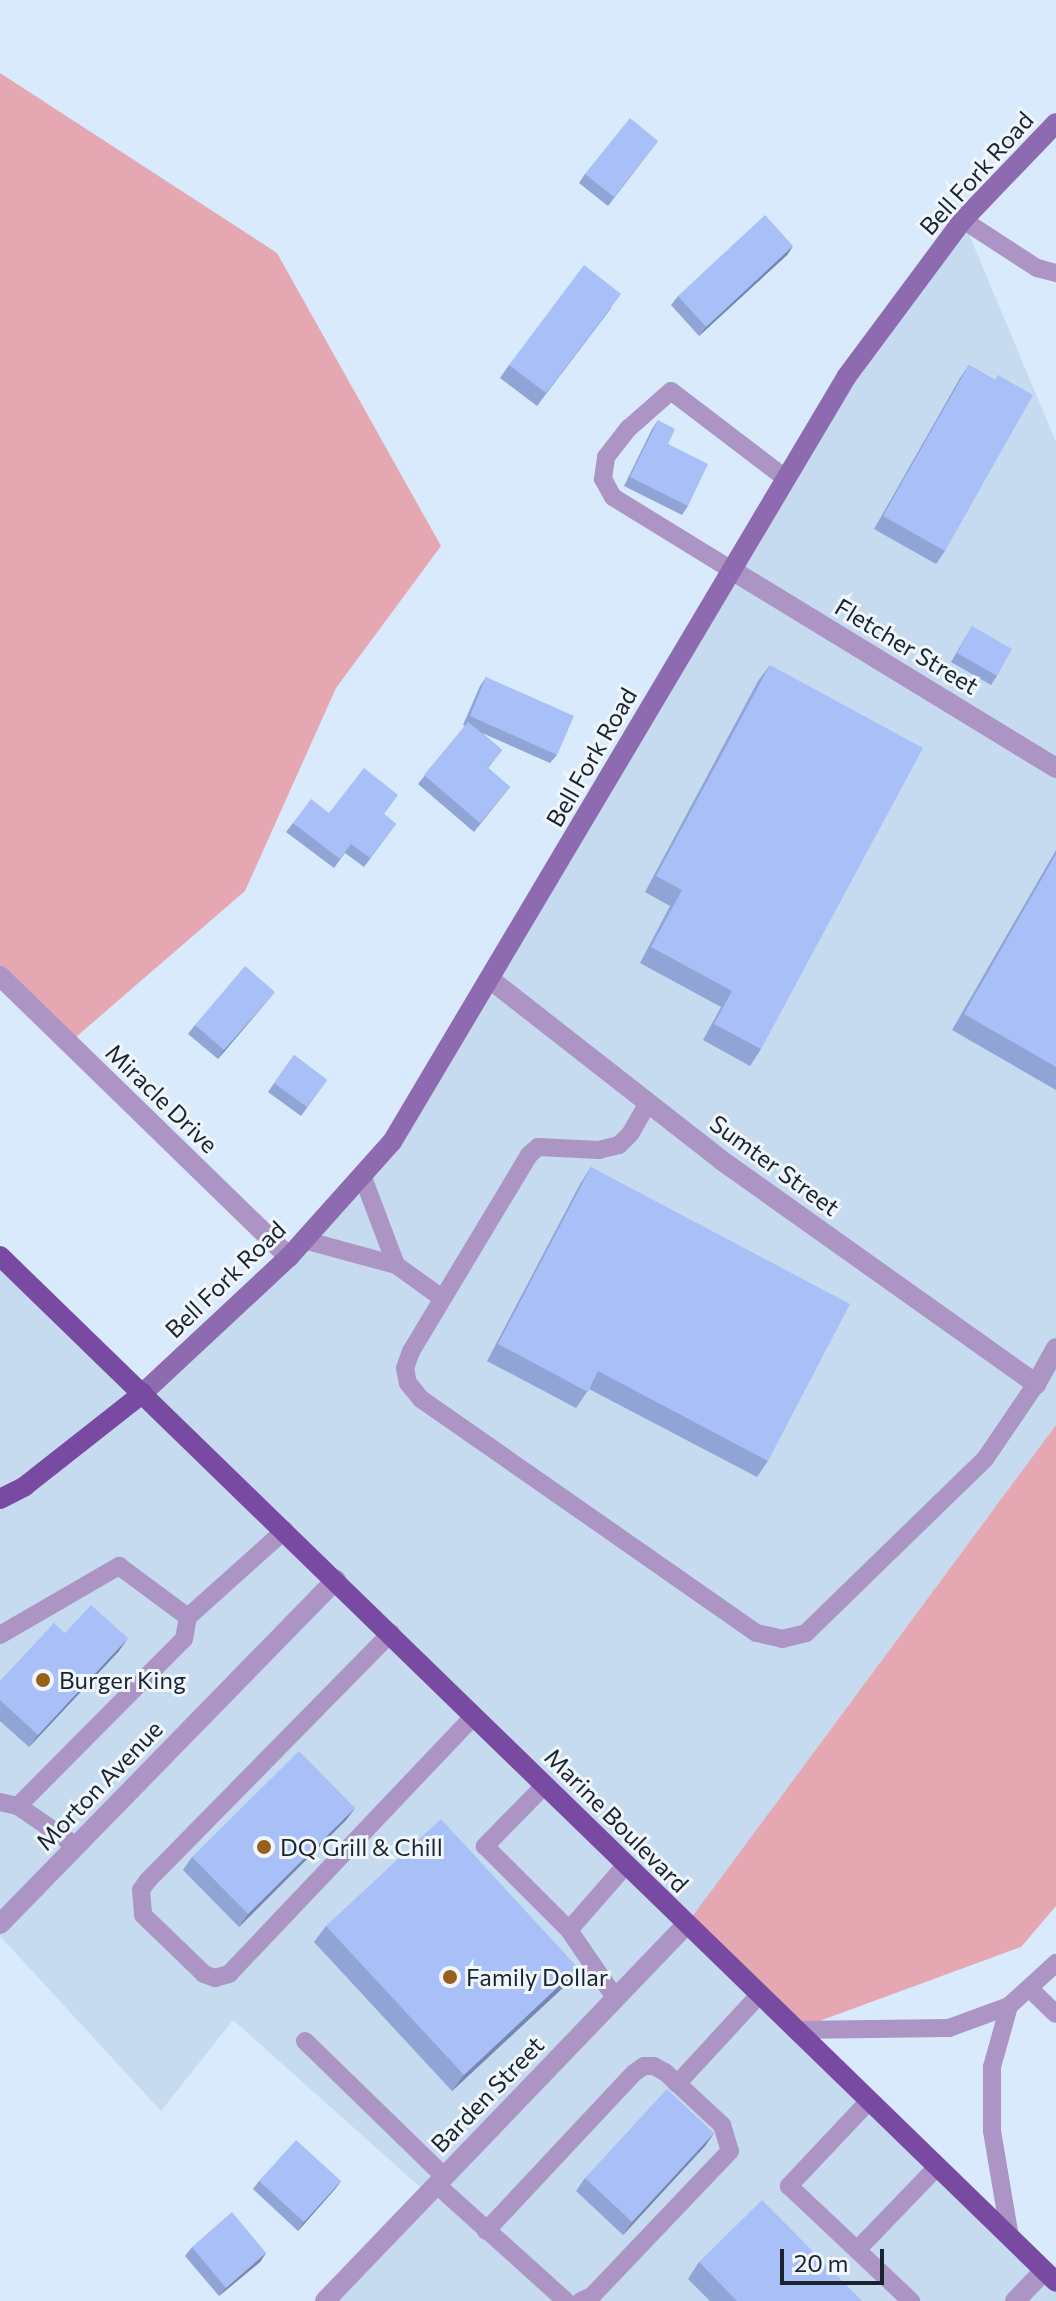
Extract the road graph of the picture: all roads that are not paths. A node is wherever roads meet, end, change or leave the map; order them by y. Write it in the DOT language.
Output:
graph roads {
  1 [pos="1056,123"];
  2 [pos="963,220"];
  3 [pos="1056,273"];
  4 [pos="785,478"];
  5 [pos="730,569"];
  6 [pos="1056,768"];
  7 [pos="0,976"];
  8 [pos="491,980"];
  9 [pos="648,1103"];
  10 [pos="362,1175"];
  11 [pos="304,1240"];
  12 [pos="0,1256"];
  13 [pos="289,1257"];
  14 [pos="396,1265"];
  15 [pos="442,1298"];
  16 [pos="1056,1348"];
  17 [pos="1036,1384"];
  18 [pos="143,1393"];
  19 [pos="0,1499"];
  20 [pos="285,1530"];
  21 [pos="336,1580"];
  22 [pos="188,1617"];
  23 [pos="391,1633"];
  24 [pos="0,1635"];
  25 [pos="474,1716"];
  26 [pos="545,1785"];
  27 [pos="9,1804"];
  28 [pos="76,1846"];
  29 [pos="626,1865"];
  30 [pos="0,1924"];
  31 [pos="686,1925"];
  32 [pos="569,1930"];
  33 [pos="1056,1963"];
  34 [pos="1029,1988"];
  35 [pos="759,1995"];
  36 [pos="616,1999"];
  37 [pos="1009,2006"];
  38 [pos="1056,2014"];
  39 [pos="795,2030"];
  40 [pos="305,2041"];
  41 [pos="677,2084"];
  42 [pos="869,2101"];
  43 [pos="937,2167"];
  44 [pos="441,2180"];
  45 [pos="486,2231"];
  46 [pos="1010,2237"];
  47 [pos="857,2250"];
  48 [pos="1050,2276"];
  49 [pos="325,2301"];
  50 [pos="566,2301"];
  51 [pos="581,2301"];
  52 [pos="911,2301"];
  53 [pos="1015,2301"];
  1 -- 2 [label="main road, Bell Fork Road"];
  2 -- 3 [label="lane"];
  2 -- 4 [label="main road, Bell Fork Road"];
  4 -- 5 [label="main road, Bell Fork Road"];
  4 -- 5 [label="lane"];
  5 -- 6 [label="street, Fletcher Street"];
  5 -- 8 [label="main road, Bell Fork Road"];
  7 -- 13 [label="street, Miracle Drive"];
  8 -- 9 [label="street, Sumter Street"];
  8 -- 10 [label="main road, Bell Fork Road"];
  9 -- 15 [label="lane"];
  9 -- 17 [label="street, Sumter Street"];
  10 -- 11 [label="main road, Bell Fork Road"];
  10 -- 14 [label="lane"];
  11 -- 13 [label="main road, Bell Fork Road"];
  11 -- 14 [label="lane"];
  12 -- 18 [label="main road, Marine Boulevard"];
  13 -- 18 [label="main road, Bell Fork Road"];
  14 -- 15 [label="lane"];
  15 -- 17 [label="lane"];
  16 -- 17 [label="street"];
  18 -- 19 [label="main road"];
  18 -- 20 [label="main road, Marine Boulevard"];
  20 -- 21 [label="main road, Marine Boulevard"];
  20 -- 22 [label="lane"];
  21 -- 23 [label="main road, Marine Boulevard"];
  21 -- 28 [label="street, Morton Avenue"];
  22 -- 24 [label="lane"];
  22 -- 27 [label="lane"];
  23 -- 25 [label="main road, Marine Boulevard"];
  23 -- 25 [label="lane"];
  25 -- 26 [label="main road, Marine Boulevard"];
  26 -- 29 [label="main road, Marine Boulevard"];
  26 -- 32 [label="lane"];
  27 -- 28 [label="lane"];
  28 -- 30 [label="street, Morton Avenue"];
  29 -- 31 [label="main road, Marine Boulevard"];
  29 -- 32 [label="lane"];
  31 -- 35 [label="main road, Marine Boulevard"];
  31 -- 36 [label="street, Barden Street"];
  32 -- 36 [label="lane"];
  33 -- 34 [label="lane"];
  34 -- 37 [label="lane"];
  34 -- 38 [label="lane"];
  35 -- 39 [label="main road, Marine Boulevard"];
  35 -- 41 [label="lane"];
  36 -- 44 [label="street, Barden Street"];
  37 -- 39 [label="lane"];
  37 -- 46 [label="lane"];
  39 -- 42 [label="main road, Marine Boulevard"];
  40 -- 44 [label="lane"];
  41 -- 45 [label="lane"];
  41 -- 51 [label="lane"];
  42 -- 43 [label="main road, Marine Boulevard"];
  42 -- 47 [label="lane"];
  43 -- 46 [label="main road, Marine Boulevard"];
  43 -- 47 [label="lane"];
  44 -- 45 [label="lane"];
  44 -- 49 [label="street, Barden Street"];
  45 -- 50 [label="lane"];
  46 -- 48 [label="main road, Marine Boulevard"];
  47 -- 52 [label="lane"];
  48 -- 53 [label="street"];
}
